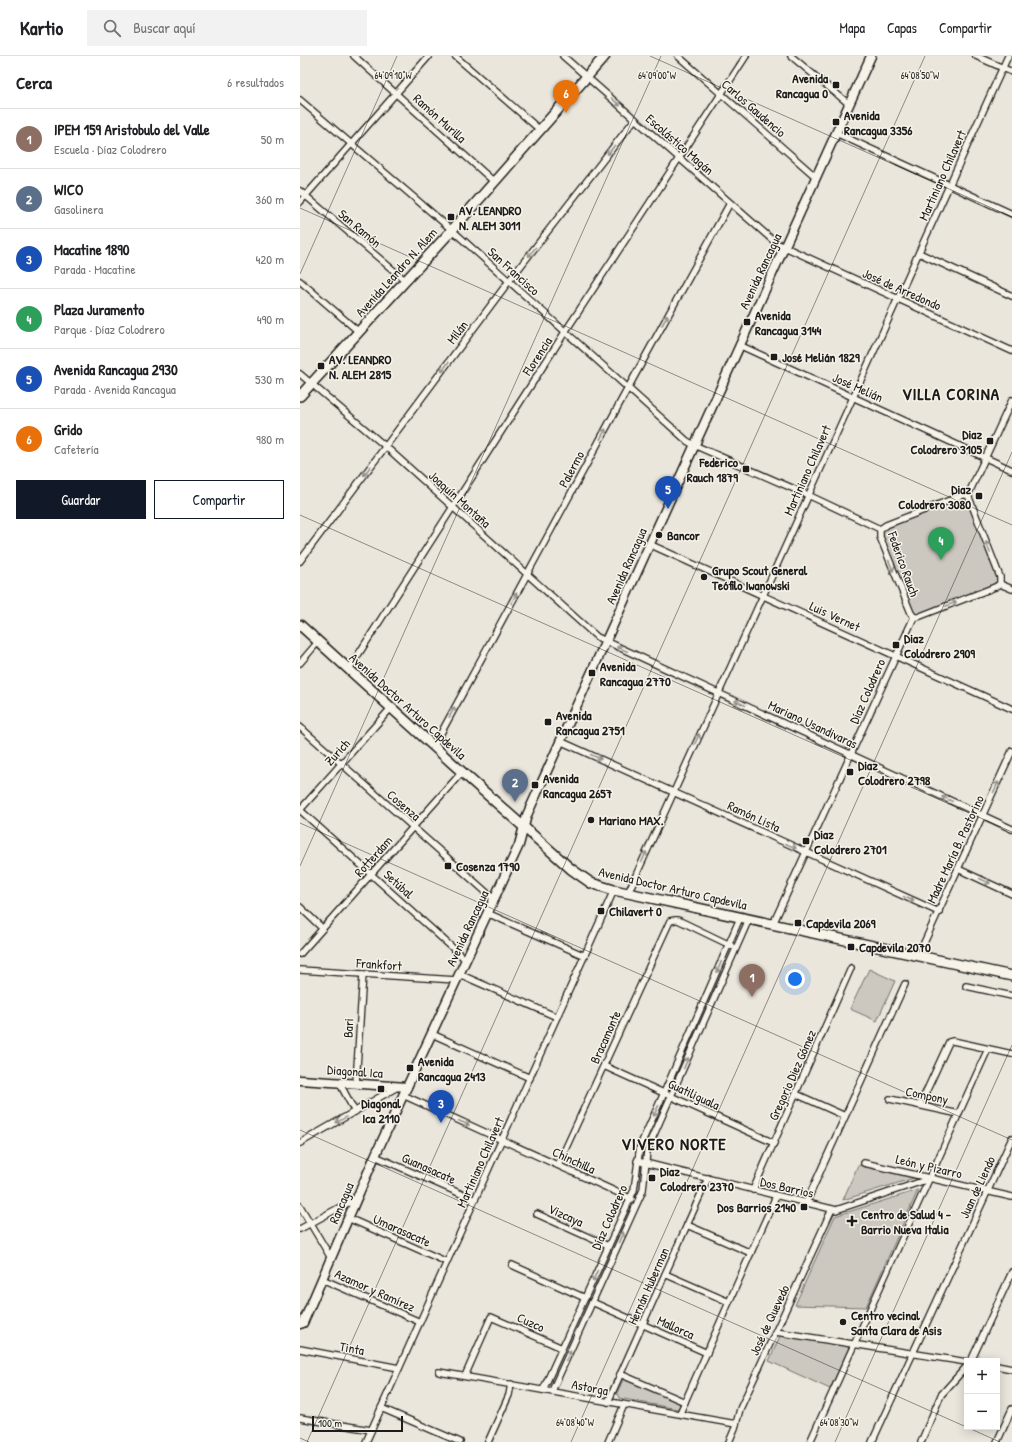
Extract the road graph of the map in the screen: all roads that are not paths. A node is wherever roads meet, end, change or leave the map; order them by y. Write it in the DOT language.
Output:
graph roads {
  1 [pos="354,56"];
  2 [pos="429,56"];
  3 [pos="455,56"];
  4 [pos="563,56"];
  5 [pos="605,56"];
  6 [pos="678,56"];
  7 [pos="746,56"];
  8 [pos="791,56"];
  9 [pos="871,56"];
  10 [pos="976,56"];
  11 [pos="1008,56"];
  12 [pos="1003,67"];
  13 [pos="1012,72"];
  14 [pos="586,76"];
  15 [pos="396,94"];
  16 [pos="721,94"];
  17 [pos="300,100"];
  18 [pos="848,104"];
  19 [pos="635,119"];
  20 [pos="539,129"];
  21 [pos="836,133"];
  22 [pos="351,145"];
  23 [pos="680,158"];
  24 [pos="816,177"];
  25 [pos="495,180"];
  26 [pos="950,185"];
  27 [pos="300,191"];
  28 [pos="306,196"];
  29 [pos="300,202"];
  30 [pos="730,202"];
  31 [pos="1012,214"];
  32 [pos="452,230"];
  33 [pos="784,247"];
  34 [pos="919,253"];
  35 [pos="300,280"];
  36 [pos="406,281"];
  37 [pos="509,281"];
  38 [pos="1012,296"];
  39 [pos="898,299"];
  40 [pos="359,332"];
  41 [pos="565,332"];
  42 [pos="739,346"];
  43 [pos="1012,351"];
  44 [pos="300,374"];
  45 [pos="312,383"];
  46 [pos="628,388"];
  47 [pos="300,396"];
  48 [pos="852,397"];
  49 [pos="1012,400"];
  50 [pos="694,445"];
  51 [pos="385,446"];
  52 [pos="985,458"];
  53 [pos="1012,470"];
  54 [pos="808,495"];
  55 [pos="968,495"];
  56 [pos="453,508"];
  57 [pos="880,529"];
  58 [pos="649,544"];
  59 [pos="300,561"];
  60 [pos="527,575"];
  61 [pos="1000,584"];
  62 [pos="1012,589"];
  63 [pos="763,595"];
  64 [pos="914,617"];
  65 [pos="300,625"];
  66 [pos="318,642"];
  67 [pos="605,642"];
  68 [pos="895,656"];
  69 [pos="300,663"];
  70 [pos="349,669"];
  71 [pos="718,693"];
  72 [pos="391,708"];
  73 [pos="1012,709"];
  74 [pos="300,727"];
  75 [pos="560,741"];
  76 [pos="434,746"];
  77 [pos="1012,751"];
  78 [pos="851,754"];
  79 [pos="341,765"];
  80 [pos="462,772"];
  81 [pos="673,791"];
  82 [pos="300,810"];
  83 [pos="983,815"];
  84 [pos="413,827"];
  85 [pos="523,827"];
  86 [pos="1012,829"];
  87 [pos="806,853"];
  88 [pos="958,869"];
  89 [pos="372,874"];
  90 [pos="614,890"];
  91 [pos="628,893"];
  92 [pos="1012,894"];
  93 [pos="494,900"];
  94 [pos="300,908"];
  95 [pos="939,912"];
  96 [pos="488,913"];
  97 [pos="740,918"];
  98 [pos="749,919"];
  99 [pos="774,924"];
  100 [pos="322,928"];
  101 [pos="729,944"];
  102 [pos="736,948"];
  103 [pos="300,954"];
  104 [pos="584,956"];
  105 [pos="918,956"];
  106 [pos="466,960"];
  107 [pos="851,968"];
  108 [pos="300,970"];
  109 [pos="362,974"];
  110 [pos="1012,976"];
  111 [pos="458,977"];
  112 [pos="905,984"];
  113 [pos="966,986"];
  114 [pos="1012,996"];
  115 [pos="557,1017"];
  116 [pos="432,1034"];
  117 [pos="988,1049"];
  118 [pos="1012,1054"];
  119 [pos="604,1066"];
  120 [pos="530,1078"];
  121 [pos="300,1080"];
  122 [pos="339,1082"];
  123 [pos="356,1083"];
  124 [pos="404,1086"];
  125 [pos="664,1093"];
  126 [pos="796,1094"];
  127 [pos="403,1095"];
  128 [pos="672,1096"];
  129 [pos="890,1099"];
  130 [pos="920,1105"];
  131 [pos="355,1112"];
  132 [pos="958,1114"];
  133 [pos="845,1116"];
  134 [pos="1012,1138"];
  135 [pos="502,1140"];
  136 [pos="300,1143"];
  137 [pos="774,1143"];
  138 [pos="375,1156"];
  139 [pos="638,1161"];
  140 [pos="864,1162"];
  141 [pos="646,1164"];
  142 [pos="558,1165"];
  143 [pos="708,1178"];
  144 [pos="929,1178"];
  145 [pos="753,1190"];
  146 [pos="988,1191"];
  147 [pos="776,1196"];
  148 [pos="1012,1197"];
  149 [pos="356,1198"];
  150 [pos="630,1198"];
  151 [pos="475,1200"];
  152 [pos="637,1201"];
  153 [pos="806,1203"];
  154 [pos="300,1206"];
  155 [pos="832,1209"];
  156 [pos="537,1214"];
  157 [pos="348,1218"];
  158 [pos="310,1224"];
  159 [pos="687,1225"];
  160 [pos="300,1229"];
  161 [pos="608,1246"];
  162 [pos="750,1253"];
  163 [pos="331,1258"];
  164 [pos="447,1262"];
  165 [pos="512,1266"];
  166 [pos="1012,1272"];
  167 [pos="665,1274"];
  168 [pos="322,1279"];
  169 [pos="585,1298"];
  170 [pos="592,1302"];
  171 [pos="729,1302"];
  172 [pos="420,1322"];
  173 [pos="643,1324"];
  174 [pos="301,1325"];
  175 [pos="776,1332"];
  176 [pos="855,1344"];
  177 [pos="562,1348"];
  178 [pos="300,1349"];
  179 [pos="707,1353"];
  180 [pos="913,1354"];
  181 [pos="972,1358"];
  182 [pos="964,1362"];
  183 [pos="1000,1367"];
  184 [pos="400,1368"];
  185 [pos="964,1369"];
  186 [pos="1012,1369"];
  187 [pos="439,1372"];
  188 [pos="620,1374"];
  189 [pos="465,1376"];
  190 [pos="511,1384"];
  191 [pos="543,1390"];
  192 [pos="552,1391"];
  193 [pos="608,1402"];
  194 [pos="685,1402"];
  195 [pos="624,1405"];
  196 [pos="381,1408"];
  197 [pos="1012,1409"];
  198 [pos="680,1413"];
  199 [pos="300,1418"];
  200 [pos="736,1424"];
  201 [pos="371,1430"];
  202 [pos="366,1442"];
  203 [pos="460,1442"];
  204 [pos="488,1442"];
  205 [pos="608,1442"];
  206 [pos="729,1442"];
  207 [pos="810,1442"];
  208 [pos="872,1442"];
  209 [pos="921,1442"];
  210 [pos="997,1442"];
  1 -- 15 [label="street, Ramón Murilla"];
  2 -- 15 [label="street"];
  3 -- 20 [label="street"];
  4 -- 14 [label="street, Escolástico Magán"];
  5 -- 14 [label="main road, Avenida Leandro N. Alem"];
  6 -- 16 [label="street, Carlos Gaudencio"];
  7 -- 16 [label="street, Florencia"];
  8 -- 18 [label="street"];
  9 -- 18 [label="main road, Avenida Rancagua"];
  10 -- 12 [label="street"];
  11 -- 12 [label="street, Martiniano Chilavert"];
  12 -- 13 [label="street"];
  12 -- 26 [label="street, Martiniano Chilavert"];
  14 -- 19 [label="street, Escolástico Magán, one-way"];
  14 -- 20 [label="main road, Avenida Leandro N. Alem"];
  15 -- 22 [label="street"];
  15 -- 25 [label="street, Ramón Murilla"];
  16 -- 23 [label="street, Florencia"];
  16 -- 24 [label="street, Carlos Gaudencio"];
  17 -- 22 [label="street, San Francisco"];
  18 -- 21 [label="main road, Avenida Rancagua"];
  19 -- 23 [label="street, Escolástico Magán"];
  19 -- 37 [label="street, Milán, one-way"];
  20 -- 25 [label="main road, Avenida Leandro N. Alem"];
  21 -- 24 [label="main road, Avenida Rancagua"];
  21 -- 26 [label="street"];
  22 -- 28 [label="street"];
  22 -- 32 [label="street, San Francisco"];
  23 -- 30 [label="street, Escolástico Magán"];
  23 -- 41 [label="street, Florencia"];
  24 -- 33 [label="main road, Avenida Rancagua"];
  25 -- 32 [label="main road, Avenida Leandro N. Alem"];
  26 -- 31 [label="street"];
  26 -- 34 [label="street, Martiniano Chilavert"];
  27 -- 28 [label="street, San Ramón"];
  28 -- 29 [label="street"];
  28 -- 36 [label="street, San Ramón"];
  30 -- 33 [label="street, Escolástico Magán"];
  46 -- 30 [label="street, Palermo, one-way"];
  32 -- 36 [label="main road, Avenida Leandro N. Alem"];
  32 -- 37 [label="street, San Francisco"];
  33 -- 39 [label="street, José de Arredondo"];
  33 -- 42 [label="main road, Avenida Rancagua"];
  34 -- 38 [label="street"];
  34 -- 39 [label="street, Martiniano Chilavert"];
  35 -- 40 [label="street"];
  36 -- 40 [label="main road, Avenida Leandro N. Alem"];
  37 -- 41 [label="street, San Francisco"];
  37 -- 51 [label="street, Milán, one-way"];
  39 -- 43 [label="street, José de Arredondo"];
  39 -- 48 [label="street, Martiniano Chilavert"];
  40 -- 45 [label="main road, Avenida Leandro N. Alem"];
  41 -- 46 [label="street, San Francisco"];
  41 -- 56 [label="street, Florencia"];
  42 -- 48 [label="street, José Melián"];
  42 -- 50 [label="main road, Avenida Rancagua"];
  44 -- 45 [label="street, Joaquín Montaña"];
  45 -- 47 [label="main road, Avenida Leandro N. Alem"];
  45 -- 51 [label="street, Joaquín Montaña"];
  46 -- 50 [label="street, San Francisco"];
  60 -- 46 [label="street, Palermo, one-way"];
  48 -- 52 [label="street, José Melián"];
  48 -- 54 [label="street, Martiniano Chilavert"];
  49 -- 52 [label="street"];
  50 -- 54 [label="street, Federico Rauch"];
  50 -- 58 [label="main road, Avenida Rancagua"];
  51 -- 56 [label="street, Joaquín Montaña"];
  51 -- 59 [label="street, Milán, one-way"];
  52 -- 53 [label="street, José Melián"];
  52 -- 55 [label="street"];
  54 -- 57 [label="street, Federico Rauch"];
  54 -- 63 [label="street, Martiniano Chilavert"];
  55 -- 57 [label="street"];
  61 -- 55 [label="street, one-way"];
  56 -- 60 [label="street, Joaquín Montaña"];
  56 -- 70 [label="street, Florencia"];
  57 -- 64 [label="street, Federico Rauch, one-way"];
  58 -- 63 [label="street, Luis Vernet"];
  58 -- 67 [label="main road, Avenida Rancagua"];
  60 -- 67 [label="street, Joaquín Montaña"];
  76 -- 60 [label="street, Palermo, one-way"];
  61 -- 62 [label="street"];
  64 -- 61 [label="street, one-way"];
  63 -- 68 [label="street, Luis Vernet"];
  63 -- 71 [label="street, Martiniano Chilavert"];
  64 -- 68 [label="street, Díaz Colodrero"];
  65 -- 66 [label="main road, Avenida Doctor Arturo Capdevila"];
  66 -- 69 [label="street"];
  66 -- 70 [label="main road, Avenida Doctor Arturo Capdevila"];
  71 -- 67 [label="street, Mariano Usandivaras, one-way"];
  67 -- 75 [label="main road, Avenida Rancagua"];
  68 -- 73 [label="street, Luis Vernet"];
  68 -- 78 [label="street, Díaz Colodrero"];
  70 -- 72 [label="main road, Avenida Doctor Arturo Capdevila"];
  78 -- 71 [label="street, Mariano Usandivaras, one-way"];
  81 -- 71 [label="street, Martiniano Chilavert, one-way"];
  72 -- 76 [label="main road, Avenida Doctor Arturo Capdevila"];
  72 -- 79 [label="street, Zurich"];
  74 -- 79 [label="street, Cosenza"];
  75 -- 81 [label="street, Ramón Lista, one-way"];
  75 -- 85 [label="main road, Avenida Rancagua"];
  76 -- 80 [label="main road, Avenida Doctor Arturo Capdevila"];
  83 -- 77 [label="street, Madre María B. Pastorino, one-way"];
  83 -- 78 [label="street, Mariano Usandivaras, one-way"];
  78 -- 87 [label="street, Díaz Colodrero"];
  79 -- 82 [label="street, Zurich"];
  79 -- 84 [label="street, Cosenza"];
  80 -- 84 [label="street, Rotterdam"];
  80 -- 85 [label="main road, Avenida Doctor Arturo Capdevila"];
  81 -- 87 [label="street, Ramón Lista, one-way"];
  91 -- 81 [label="street, Martiniano Chilavert, one-way"];
  82 -- 89 [label="street, Setúbal"];
  83 -- 86 [label="street, Mariano Usandivaras"];
  83 -- 88 [label="street, Madre María B. Pastorino"];
  84 -- 89 [label="street, Rotterdam"];
  84 -- 93 [label="street, Cosenza"];
  85 -- 90 [label="main road, Avenida Doctor Arturo Capdevila"];
  85 -- 93 [label="main road, Avenida Rancagua"];
  87 -- 95 [label="street, Ramón Lista, one-way"];
  87 -- 99 [label="street, Díaz Colodrero"];
  88 -- 92 [label="street, one-way"];
  88 -- 95 [label="street, Madre María B. Pastorino"];
  89 -- 100 [label="street, Rotterdam"];
  89 -- 106 [label="street, Setúbal"];
  90 -- 91 [label="main road, Avenida Doctor Arturo Capdevila"];
  90 -- 104 [label="street, Martiniano Chilavert"];
  91 -- 97 [label="main road, Avenida Doctor Arturo Capdevila"];
  93 -- 96 [label="main road, Avenida Rancagua"];
  94 -- 100 [label="street"];
  95 -- 105 [label="street, Madre María B. Pastorino"];
  96 -- 104 [label="street"];
  96 -- 106 [label="main road, Avenida Rancagua"];
  97 -- 98 [label="main road, Avenida Doctor Arturo Capdevila"];
  97 -- 101 [label="street, Díaz Colodrero"];
  98 -- 99 [label="main road, Avenida Doctor Arturo Capdevila"];
  98 -- 102 [label="street, Díaz Colodrero"];
  99 -- 105 [label="main road, Avenida Doctor Arturo Capdevila"];
  100 -- 103 [label="street, Rotterdam"];
  101 -- 102 [label="street"];
  101 -- 119 [label="street, Bracamonte"];
  101 -- 125 [label="street, Díaz Colodrero, one-way"];
  128 -- 102 [label="street, Díaz Colodrero, one-way"];
  104 -- 115 [label="street, Martiniano Chilavert"];
  105 -- 110 [label="main road, Avenida Doctor Arturo Capdevila"];
  106 -- 111 [label="main road, Avenida Rancagua"];
  107 -- 126 [label="street, Gregorio Diez Gómez"];
  108 -- 109 [label="street, Frankfort"];
  109 -- 111 [label="street, Frankfort"];
  109 -- 123 [label="street, Bari"];
  111 -- 115 [label="street"];
  111 -- 116 [label="main road, Avenida Rancagua"];
  112 -- 133 [label="street"];
  113 -- 114 [label="street"];
  115 -- 120 [label="street, Martiniano Chilavert"];
  116 -- 120 [label="street"];
  116 -- 124 [label="main road, Avenida Rancagua"];
  117 -- 118 [label="street"];
  117 -- 130 [label="street"];
  117 -- 132 [label="street"];
  119 -- 125 [label="street, Guatiliguala"];
  119 -- 142 [label="street, Bracamonte"];
  120 -- 135 [label="street, Martiniano Chilavert"];
  121 -- 122 [label="main road, Diagonal Ica"];
  122 -- 123 [label="main road, Diagonal Ica"];
  122 -- 131 [label="street"];
  123 -- 124 [label="main road, Diagonal Ica"];
  124 -- 127 [label="main road, Rancagua"];
  124 -- 131 [label="street"];
  125 -- 128 [label="street, Guatiliguala"];
  125 -- 139 [label="street, Díaz Colodrero, one-way"];
  126 -- 133 [label="street"];
  126 -- 137 [label="street, Gregorio Diez Gómez"];
  127 -- 135 [label="street, Chinchilla, one-way"];
  127 -- 138 [label="main road, Rancagua"];
  128 -- 137 [label="street, Guatiliguala"];
  128 -- 141 [label="street, Díaz Colodrero"];
  129 -- 130 [label="street, Compony"];
  130 -- 132 [label="street, Compony"];
  131 -- 136 [label="street, one-way"];
  132 -- 144 [label="street"];
  133 -- 153 [label="street"];
  134 -- 146 [label="street, Juan de Liendo"];
  135 -- 142 [label="street, Chinchilla"];
  135 -- 151 [label="street, Martiniano Chilavert"];
  137 -- 145 [label="street, Gregorio Diez Gómez"];
  138 -- 149 [label="main road, Rancagua"];
  138 -- 151 [label="street, Guanasacate"];
  139 -- 141 [label="street, Dos Barrios"];
  139 -- 150 [label="street, Díaz Colodrero"];
  140 -- 144 [label="street, León y Pizarro"];
  141 -- 143 [label="street, Dos Barrios"];
  141 -- 152 [label="street, Díaz Colodrero"];
  142 -- 150 [label="street, Chinchilla"];
  143 -- 145 [label="street, Dos Barrios"];
  143 -- 159 [label="street, Hernán Huberman"];
  144 -- 146 [label="street, León y Pizarro"];
  144 -- 155 [label="street, Dos Barrios"];
  144 -- 176 [label="street"];
  145 -- 147 [label="street, Dos Barrios"];
  146 -- 148 [label="street, León y Pizarro"];
  146 -- 180 [label="street, Juan de Liendo"];
  147 -- 153 [label="street, Dos Barrios"];
  147 -- 162 [label="street"];
  149 -- 157 [label="main road, Rancagua"];
  149 -- 158 [label="street"];
  150 -- 152 [label="street, Chinchilla"];
  150 -- 161 [label="street, Díaz Colodrero"];
  151 -- 164 [label="street, Martiniano Chilavert"];
  170 -- 152 [label="street, Díaz Colodrero, one-way"];
  153 -- 155 [label="street, Dos Barrios"];
  154 -- 158 [label="street"];
  155 -- 175 [label="street, José de Quevedo"];
  156 -- 161 [label="street, Vizcaya"];
  157 -- 163 [label="main road, Rancagua"];
  157 -- 164 [label="street, Umarasacate"];
  158 -- 160 [label="street"];
  158 -- 163 [label="street"];
  159 -- 162 [label="street"];
  159 -- 167 [label="street, Hernán Huberman"];
  161 -- 169 [label="street, Díaz Colodrero, one-way"];
  162 -- 171 [label="street"];
  163 -- 168 [label="main road, Rancagua"];
  164 -- 172 [label="street, Martiniano Chilavert"];
  165 -- 169 [label="street"];
  166 -- 181 [label="street"];
  167 -- 171 [label="street"];
  167 -- 173 [label="street, Hernán Huberman"];
  168 -- 172 [label="street, Azamor y Ramírez"];
  168 -- 174 [label="main road, Rancagua"];
  169 -- 177 [label="street, Díaz Colodrero"];
  170 -- 173 [label="street, Mallorca"];
  192 -- 170 [label="street, Díaz Colodrero, one-way"];
  171 -- 179 [label="street"];
  172 -- 184 [label="street, Martiniano Chilavert"];
  173 -- 179 [label="street, Mallorca"];
  173 -- 188 [label="street, Hernán Huberman"];
  175 -- 176 [label="street"];
  175 -- 200 [label="street, José de Quevedo"];
  176 -- 180 [label="street"];
  176 -- 207 [label="street"];
  177 -- 189 [label="street, Cuzco"];
  177 -- 191 [label="street, Díaz Colodrero"];
  178 -- 184 [label="street, Tinta"];
  179 -- 194 [label="street"];
  180 -- 182 [label="street"];
  180 -- 208 [label="street, Juan de Liendo"];
  183 -- 186 [label="street"];
  184 -- 196 [label="street, Martiniano Chilavert"];
  185 -- 209 [label="street"];
  187 -- 189 [label="street, Astorga"];
  188 -- 193 [label="street, Hernán Huberman"];
  188 -- 194 [label="street"];
  189 -- 190 [label="street, Astorga"];
  190 -- 191 [label="street, Astorga"];
  190 -- 204 [label="street"];
  191 -- 192 [label="street, Astorga"];
  192 -- 193 [label="street, Astorga"];
  193 -- 195 [label="street, Astorga"];
  194 -- 198 [label="street"];
  195 -- 198 [label="street, Astorga"];
  195 -- 205 [label="street"];
  196 -- 201 [label="street, Martiniano Chilavert"];
  196 -- 203 [label="street"];
  197 -- 210 [label="street"];
  198 -- 200 [label="street, Astorga"];
  199 -- 201 [label="street"];
  200 -- 206 [label="street, José de Quevedo"];
  201 -- 202 [label="street, Martiniano Chilavert"];
}
